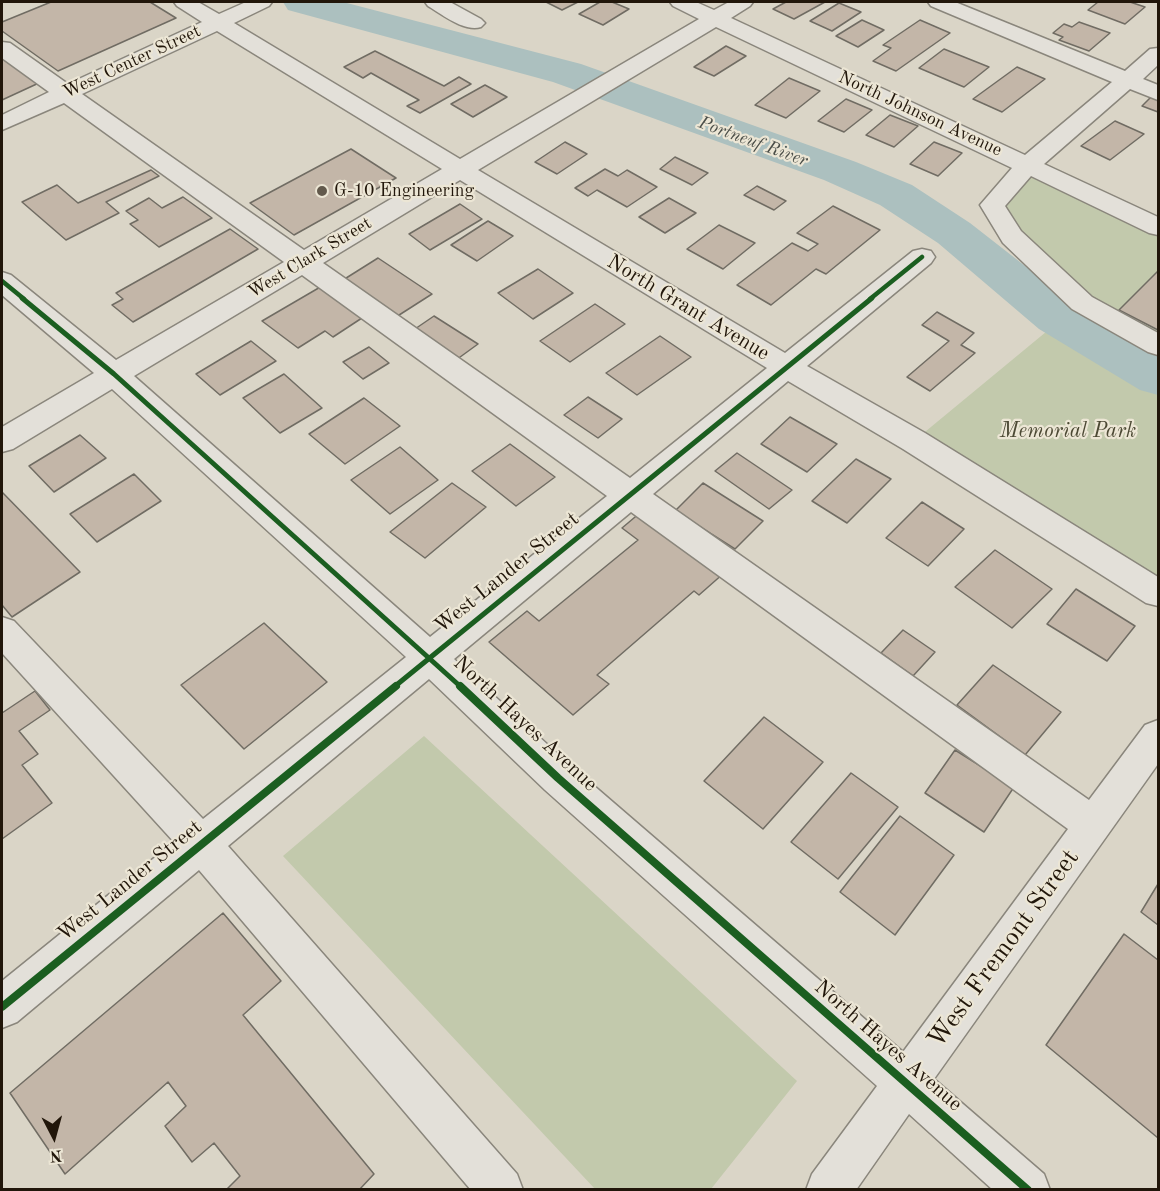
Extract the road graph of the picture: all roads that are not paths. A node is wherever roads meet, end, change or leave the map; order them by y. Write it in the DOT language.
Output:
graph roads {
  1 [pos="184,2"];
  2 [pos="261,2"];
  3 [pos="435,2"];
  4 [pos="680,2"];
  5 [pos="743,2"];
  6 [pos="938,2"];
  7 [pos="716,17"];
  8 [pos="218,22"];
  9 [pos="474,23"];
  10 [pos="2,48"];
  11 [pos="1158,54"];
  12 [pos="1127,80"];
  13 [pos="1158,93"];
  14 [pos="66,94"];
  15 [pos="2,123"];
  16 [pos="1027,166"];
  17 [pos="459,169"];
  18 [pos="1158,227"];
  19 [pos="922,257"];
  20 [pos="302,262"];
  21 [pos="2,281"];
  22 [pos="1158,345"];
  23 [pos="786,367"];
  24 [pos="114,374"];
  25 [pos="2,441"];
  26 [pos="629,495"];
  27 [pos="1158,593"];
  28 [pos="2,631"];
  29 [pos="430,658"];
  30 [pos="1158,736"];
  31 [pos="1094,825"];
  32 [pos="201,844"];
  33 [pos="2,1007"];
  34 [pos="905,1084"];
  35 [pos="501,1190"];
  36 [pos="828,1190"];
  37 [pos="1028,1190"];
  1 -- 8 [label="street, North Grant Avenue"];
  2 -- 8 [label="street, West Center Street"];
  3 -- 9 [label="street"];
  4 -- 7 [label="street, North Johnson Avenue"];
  5 -- 7 [label="street, West Clark Street"];
  6 -- 12 [label="street"];
  7 -- 16 [label="street, North Johnson Avenue"];
  7 -- 17 [label="street, West Clark Street"];
  8 -- 14 [label="street, West Center Street"];
  8 -- 17 [label="street, North Grant Avenue"];
  10 -- 14 [label="street"];
  11 -- 12 [label="street"];
  12 -- 13 [label="street"];
  12 -- 16 [label="street"];
  14 -- 15 [label="street, West Center Street"];
  14 -- 20 [label="street"];
  16 -- 18 [label="street, North Johnson Avenue"];
  16 -- 22 [label="street"];
  17 -- 20 [label="street, West Clark Street"];
  17 -- 23 [label="street, North Grant Avenue"];
  19 -- 23 [label="street, West Lander Street"];
  20 -- 24 [label="street, West Clark Street"];
  20 -- 26 [label="street"];
  21 -- 24 [label="street, North Hayes Avenue"];
  23 -- 26 [label="street, West Lander Street"];
  23 -- 27 [label="street, North Grant Avenue"];
  24 -- 25 [label="street, West Clark Street"];
  24 -- 29 [label="street, North Hayes Avenue"];
  26 -- 29 [label="street, West Lander Street"];
  26 -- 31 [label="street"];
  28 -- 32 [label="street"];
  29 -- 32 [label="street, West Lander Street"];
  29 -- 34 [label="street, North Hayes Avenue"];
  30 -- 31 [label="street, West Fremont Street"];
  31 -- 34 [label="street, West Fremont Street"];
  32 -- 33 [label="street, West Lander Street"];
  32 -- 35 [label="street"];
  34 -- 36 [label="street, West Fremont Street"];
  34 -- 37 [label="street, North Hayes Avenue"];
}
